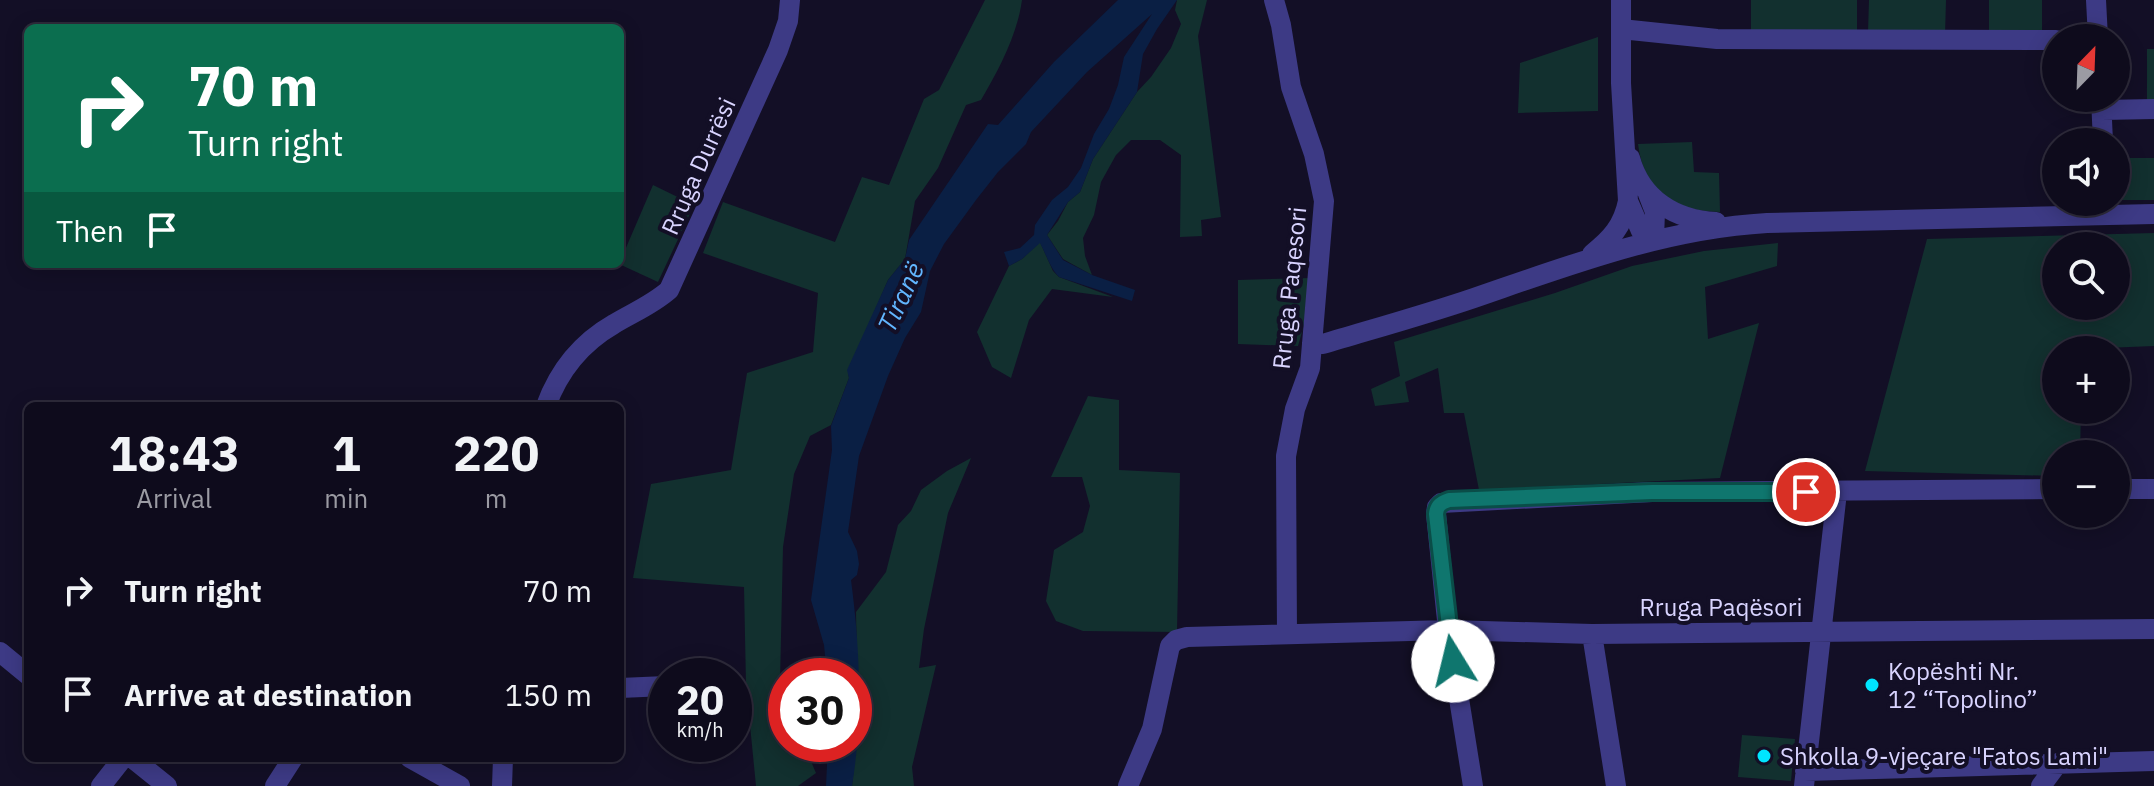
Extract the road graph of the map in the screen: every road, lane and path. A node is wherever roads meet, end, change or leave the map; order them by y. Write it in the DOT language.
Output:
graph roads {
  1 [pos="790,0"];
  2 [pos="1274,0"];
  3 [pos="1621,0"];
  4 [pos="2096,0"];
  5 [pos="2097,24"];
  6 [pos="1621,29"];
  7 [pos="2042,40"];
  8 [pos="2130,107"];
  9 [pos="2154,109"];
  10 [pos="1624,135"];
  11 [pos="1648,194"];
  12 [pos="1628,201"];
  13 [pos="2042,211"];
  14 [pos="2130,211"];
  15 [pos="2154,214"];
  16 [pos="1748,224"];
  17 [pos="1654,239"];
  18 [pos="1586,259"];
  19 [pos="1312,343"];
  20 [pos="547,402"];
  21 [pos="2042,489"];
  22 [pos="2130,489"];
  23 [pos="2154,489"];
  24 [pos="1837,492"];
  25 [pos="2154,629"];
  26 [pos="1448,630"];
  27 [pos="1821,632"];
  28 [pos="1287,634"];
  29 [pos="1592,634"];
  30 [pos="0,652"];
  31 [pos="24,672"];
  32 [pos="648,687"];
  33 [pos="624,688"];
  34 [pos="2154,761"];
  35 [pos="120,762"];
  36 [pos="137,762"];
  37 [pos="290,762"];
  38 [pos="417,762"];
  39 [pos="503,762"];
  40 [pos="2058,763"];
  41 [pos="1805,778"];
  42 [pos="101,786"];
  43 [pos="167,786"];
  44 [pos="275,786"];
  45 [pos="460,786"];
  46 [pos="502,786"];
  47 [pos="1128,786"];
  48 [pos="1473,786"];
  49 [pos="1616,786"];
  50 [pos="2041,786"];
  1 -- 20 [label="street, Rruga Durrësi"];
  2 -- 19 [label="street, Rruga Paqesori"];
  3 -- 6 [label="street"];
  4 -- 5 [label="street"];
  6 -- 7 [label="street"];
  6 -- 10 [label="street"];
  8 -- 9 [label="street"];
  10 -- 11 [label="street"];
  10 -- 12 [label="street"];
  11 -- 16 [label="street"];
  11 -- 17 [label="street"];
  12 -- 17 [label="street"];
  12 -- 18 [label="street"];
  13 -- 16 [label="street"];
  14 -- 15 [label="street"];
  16 -- 17 [label="street"];
  17 -- 18 [label="street"];
  18 -- 19 [label="street"];
  19 -- 28 [label="street, Rruga Paqesori"];
  21 -- 24 [label="street"];
  22 -- 23 [label="street"];
  24 -- 26 [label="street"];
  24 -- 27 [label="street"];
  25 -- 27 [label="street, Rruga Paqësori"];
  26 -- 28 [label="street, Rruga Paqësori"];
  26 -- 29 [label="street, Rruga Paqësori"];
  26 -- 48 [label="street"];
  27 -- 29 [label="street, Rruga Paqësori"];
  27 -- 41 [label="street"];
  28 -- 47 [label="street, Rruga Paqësori"];
  29 -- 49 [label="street"];
  30 -- 31 [label="street"];
  32 -- 33 [label="street"];
  34 -- 40 [label="street"];
  35 -- 42 [label="street"];
  36 -- 43 [label="street"];
  37 -- 44 [label="street"];
  38 -- 45 [label="street"];
  39 -- 46 [label="street"];
  40 -- 41 [label="street"];
  40 -- 50 [label="street"];
}
